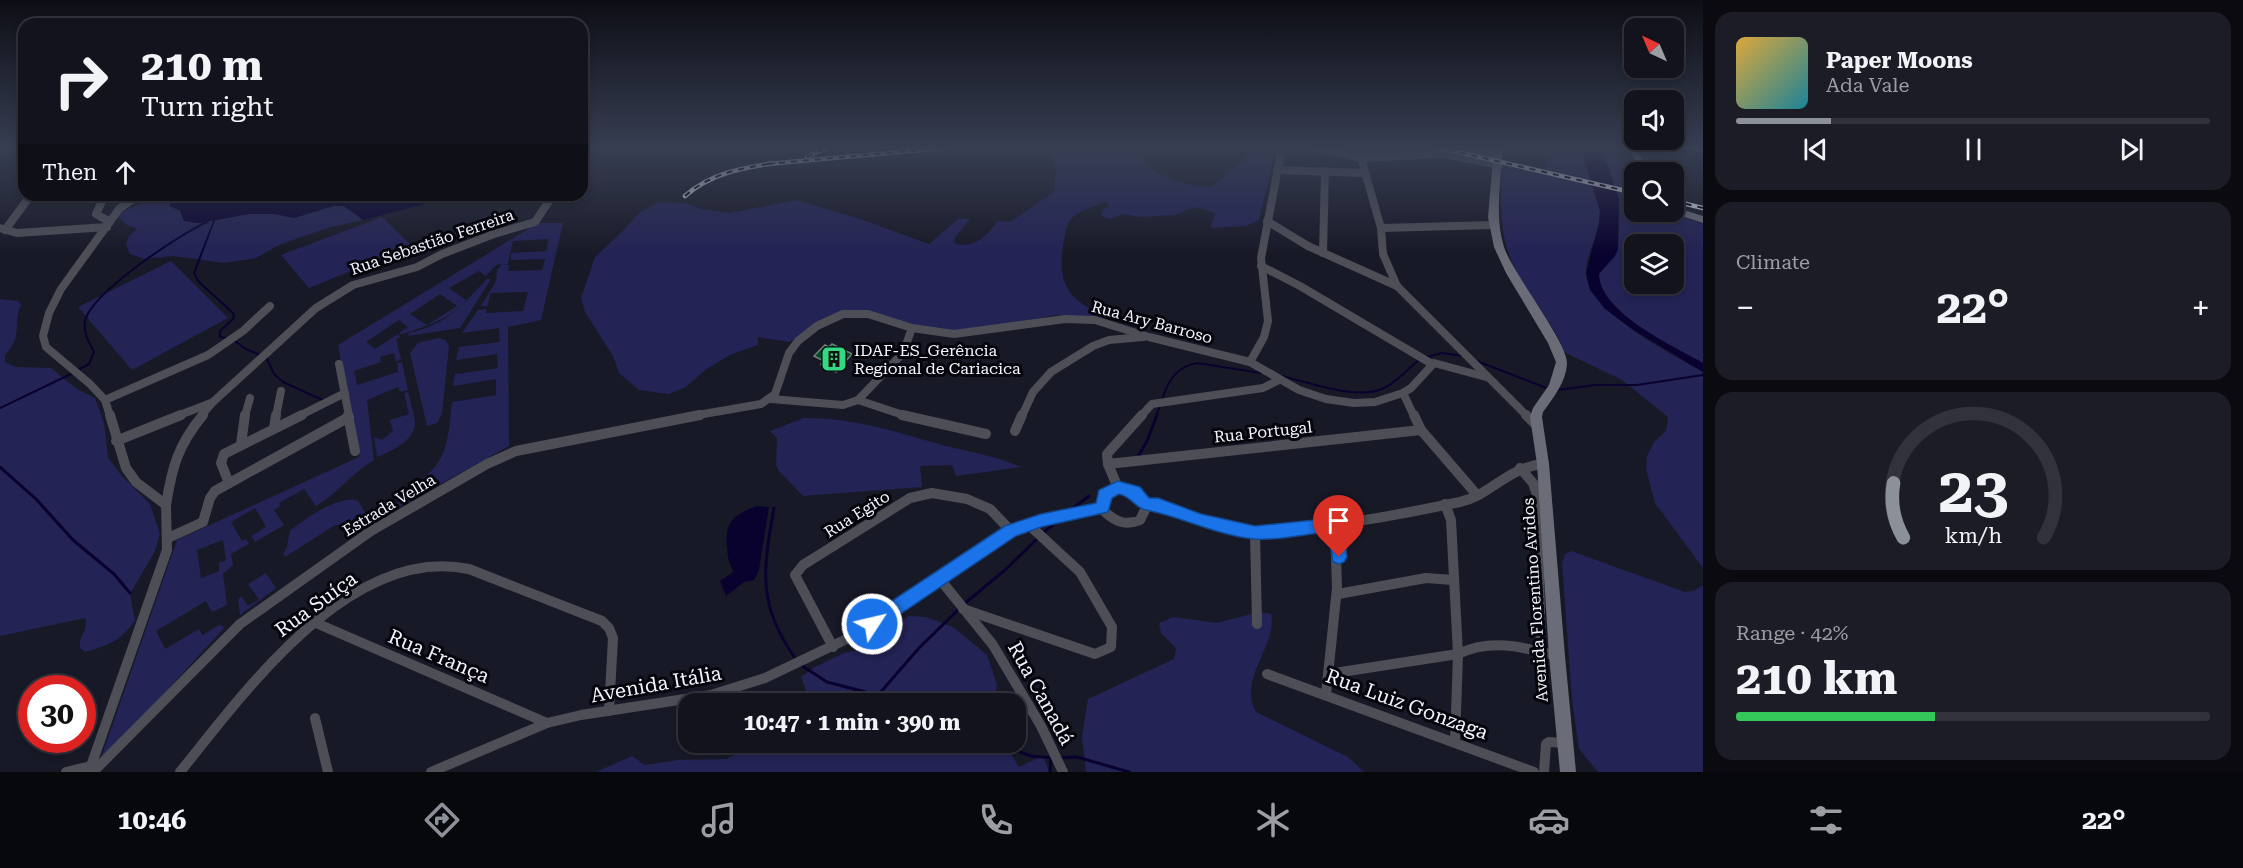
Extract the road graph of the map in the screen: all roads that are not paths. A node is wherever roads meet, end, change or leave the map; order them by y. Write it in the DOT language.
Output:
graph roads {
  1 [pos="1275,183"];
  2 [pos="1325,183"];
  3 [pos="1368,183"];
  4 [pos="1497,183"];
  5 [pos="26,201"];
  6 [pos="101,201"];
  7 [pos="129,201"];
  8 [pos="549,201"];
  9 [pos="1684,213"];
  10 [pos="1703,220"];
  11 [pos="1268,221"];
  12 [pos="109,224"];
  13 [pos="1493,225"];
  14 [pos="1381,228"];
  15 [pos="2,229"];
  16 [pos="1323,253"];
  17 [pos="1261,266"];
  18 [pos="1397,286"];
  19 [pos="270,306"];
  20 [pos="912,328"];
  21 [pos="1149,337"];
  22 [pos="1250,362"];
  23 [pos="339,364"];
  24 [pos="1432,364"];
  25 [pos="1486,377"];
  26 [pos="1279,380"];
  27 [pos="281,391"];
  28 [pos="345,393"];
  29 [pos="1403,393"];
  30 [pos="250,398"];
  31 [pos="771,399"];
  32 [pos="105,400"];
  33 [pos="858,400"];
  34 [pos="213,402"];
  35 [pos="349,417"];
  36 [pos="1537,426"];
  37 [pos="274,428"];
  38 [pos="1421,430"];
  39 [pos="1015,431"];
  40 [pos="986,434"];
  41 [pos="116,441"];
  42 [pos="241,444"];
  43 [pos="355,451"];
  44 [pos="1108,464"];
  45 [pos="1543,464"];
  46 [pos="1520,468"];
  47 [pos="229,483"];
  48 [pos="1118,488"];
  49 [pos="1477,495"];
  50 [pos="1145,504"];
  51 [pos="1445,504"];
  52 [pos="166,505"];
  53 [pos="1103,508"];
  54 [pos="1028,524"];
  55 [pos="1335,525"];
  56 [pos="1011,531"];
  57 [pos="1255,532"];
  58 [pos="168,538"];
  59 [pos="939,578"];
  60 [pos="1453,580"];
  61 [pos="1338,594"];
  62 [pos="963,609"];
  63 [pos="316,623"];
  64 [pos="1257,624"];
  65 [pos="833,647"];
  66 [pos="1541,652"];
  67 [pos="1458,654"];
  68 [pos="1557,657"];
  69 [pos="1267,674"];
  70 [pos="1328,674"];
  71 [pos="1326,694"];
  72 [pos="609,711"];
  73 [pos="315,718"];
  74 [pos="547,723"];
  75 [pos="1455,742"];
  76 [pos="1565,743"];
  77 [pos="92,770"];
  78 [pos="66,772"];
  79 [pos="180,772"];
  80 [pos="328,772"];
  81 [pos="431,772"];
  82 [pos="1064,772"];
  83 [pos="1534,772"];
  84 [pos="1544,772"];
  85 [pos="1568,772"];
  1 -- 11 [label="street"];
  2 -- 16 [label="street"];
  3 -- 14 [label="street"];
  4 -- 13 [label="street"];
  5 -- 15 [label="street"];
  6 -- 12 [label="street"];
  7 -- 12 [label="street"];
  8 -- 34 [label="street, Rua Sebastião Ferreira"];
  9 -- 10 [label="street"];
  11 -- 16 [label="street"];
  11 -- 17 [label="street"];
  12 -- 15 [label="street"];
  12 -- 32 [label="street"];
  13 -- 14 [label="street"];
  13 -- 36 [label="street"];
  14 -- 18 [label="street"];
  16 -- 18 [label="street"];
  17 -- 22 [label="street"];
  17 -- 24 [label="street"];
  18 -- 25 [label="street"];
  19 -- 32 [label="street"];
  20 -- 21 [label="street, Rua Ary Barroso"];
  20 -- 31 [label="street, Rua Ary Barroso"];
  20 -- 33 [label="street"];
  21 -- 22 [label="street, Rua Ary Barroso"];
  21 -- 39 [label="street"];
  22 -- 26 [label="street, Rua Ary Barroso"];
  23 -- 28 [label="street"];
  24 -- 25 [label="street"];
  24 -- 29 [label="street"];
  25 -- 36 [label="street"];
  26 -- 29 [label="street, Rua Ary Barroso"];
  26 -- 44 [label="street"];
  27 -- 37 [label="street"];
  28 -- 35 [label="street"];
  28 -- 37 [label="street"];
  29 -- 38 [label="street"];
  30 -- 42 [label="street"];
  31 -- 33 [label="street"];
  31 -- 77 [label="street, Estrada Velha"];
  32 -- 41 [label="street"];
  33 -- 40 [label="street"];
  34 -- 41 [label="street"];
  34 -- 52 [label="street, Rua Sebastião Ferreira"];
  35 -- 43 [label="street"];
  35 -- 47 [label="street"];
  36 -- 45 [label="street, Avenida Florentino Avidos"];
  37 -- 42 [label="street"];
  38 -- 44 [label="street, Rua Portugal"];
  38 -- 49 [label="street"];
  41 -- 52 [label="street"];
  42 -- 47 [label="street"];
  44 -- 48 [label="street"];
  45 -- 46 [label="street"];
  45 -- 68 [label="street, Avenida Florentino Avidos"];
  46 -- 49 [label="street"];
  46 -- 66 [label="street"];
  47 -- 58 [label="street"];
  48 -- 50 [label="street"];
  48 -- 53 [label="street"];
  49 -- 51 [label="street"];
  50 -- 53 [label="street"];
  50 -- 57 [label="street"];
  51 -- 55 [label="street"];
  51 -- 60 [label="street"];
  52 -- 58 [label="street, Rua Sebastião Ferreira"];
  53 -- 54 [label="street, Avenida Itália"];
  54 -- 56 [label="street, Avenida Itália"];
  54 -- 62 [label="street"];
  55 -- 57 [label="street"];
  55 -- 61 [label="street"];
  56 -- 59 [label="street, Avenida Itália"];
  56 -- 65 [label="street, Rua Egito"];
  57 -- 64 [label="street"];
  58 -- 77 [label="street, Rua Sebastião Ferreira"];
  59 -- 62 [label="street, Rua Canadá"];
  59 -- 65 [label="street, Avenida Itália"];
  60 -- 61 [label="street"];
  60 -- 67 [label="street"];
  61 -- 70 [label="street"];
  62 -- 82 [label="street, Rua Canadá"];
  63 -- 72 [label="street, Rua Suíça"];
  63 -- 74 [label="street, Rua França"];
  63 -- 79 [label="street, Rua Suíça"];
  65 -- 72 [label="street, Avenida Itália"];
  66 -- 67 [label="street"];
  66 -- 68 [label="street"];
  67 -- 70 [label="street"];
  67 -- 75 [label="street"];
  68 -- 76 [label="street, Avenida Florentino Avidos"];
  69 -- 71 [label="street, Rua Luiz Gonzaga"];
  70 -- 71 [label="street"];
  71 -- 75 [label="street, Rua Luiz Gonzaga"];
  72 -- 74 [label="street, Avenida Itália"];
  73 -- 80 [label="street"];
  74 -- 81 [label="street, Avenida Itália"];
  75 -- 83 [label="street, Rua Luiz Gonzaga"];
  76 -- 84 [label="street"];
  76 -- 85 [label="street, Avenida Florentino Avidos"];
  77 -- 78 [label="street"];
}
